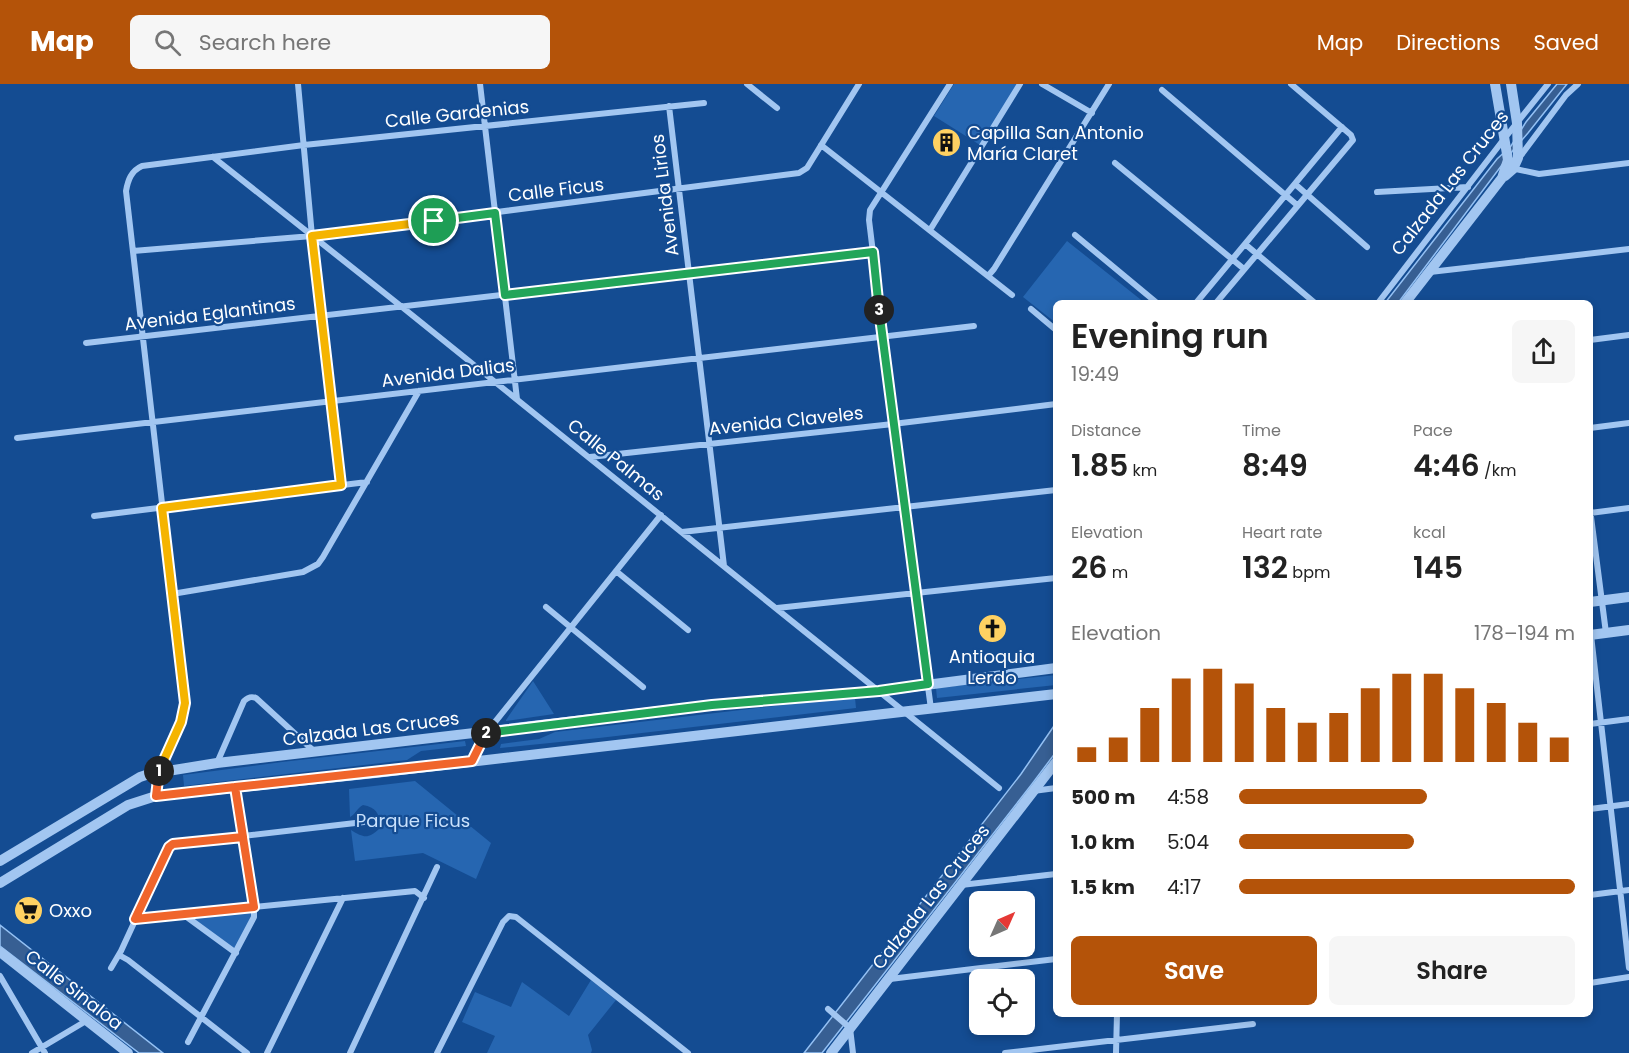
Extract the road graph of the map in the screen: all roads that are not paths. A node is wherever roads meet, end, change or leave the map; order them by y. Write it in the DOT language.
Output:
graph roads {
  1 [pos="298,84"];
  2 [pos="480,84"];
  3 [pos="747,84"];
  4 [pos="859,84"];
  5 [pos="950,84"];
  6 [pos="1020,84"];
  7 [pos="1042,84"];
  8 [pos="1110,84"];
  9 [pos="1290,84"];
  10 [pos="1495,84"];
  11 [pos="1511,84"];
  12 [pos="1548,84"];
  13 [pos="1576,85"];
  14 [pos="1162,90"];
  15 [pos="704,103"];
  16 [pos="669,106"];
  17 [pos="777,108"];
  18 [pos="1092,113"];
  19 [pos="485,126"];
  20 [pos="1517,126"];
  21 [pos="1342,127"];
  22 [pos="1504,143"];
  23 [pos="304,145"];
  24 [pos="821,145"];
  25 [pos="213,157"];
  26 [pos="1512,161"];
  27 [pos="1114,163"];
  28 [pos="1629,163"];
  29 [pos="1295,184"];
  30 [pos="1468,187"];
  31 [pos="679,190"];
  32 [pos="881,192"];
  33 [pos="1377,192"];
  34 [pos="1286,195"];
  35 [pos="1307,195"];
  36 [pos="1297,206"];
  37 [pos="495,213"];
  38 [pos="930,230"];
  39 [pos="1076,235"];
  40 [pos="312,236"];
  41 [pos="1245,244"];
  42 [pos="1367,247"];
  43 [pos="1629,249"];
  44 [pos="132,251"];
  45 [pos="873,252"];
  46 [pos="1257,254"];
  47 [pos="1232,259"];
  48 [pos="1244,269"];
  49 [pos="1430,272"];
  50 [pos="689,273"];
  51 [pos="988,276"];
  52 [pos="505,295"];
  53 [pos="1012,295"];
  54 [pos="1153,300"];
  55 [pos="1198,300"];
  56 [pos="1218,300"];
  57 [pos="1311,300"];
  58 [pos="1380,300"];
  59 [pos="1408,300"];
  60 [pos="402,307"];
  61 [pos="1031,309"];
  62 [pos="321,316"];
  63 [pos="974,326"];
  64 [pos="1053,327"];
  65 [pos="1629,335"];
  66 [pos="142,337"];
  67 [pos="882,337"];
  68 [pos="1593,340"];
  69 [pos="86,343"];
  70 [pos="699,359"];
  71 [pos="515,380"];
  72 [pos="496,383"];
  73 [pos="419,391"];
  74 [pos="517,400"];
  75 [pos="331,401"];
  76 [pos="1053,404"];
  77 [pos="152,422"];
  78 [pos="1629,423"];
  79 [pos="893,424"];
  80 [pos="1593,428"];
  81 [pos="17,438"];
  82 [pos="710,444"];
  83 [pos="590,458"];
  84 [pos="367,482"];
  85 [pos="341,485"];
  86 [pos="1053,490"];
  87 [pos="904,507"];
  88 [pos="162,508"];
  89 [pos="1629,508"];
  90 [pos="1593,511"];
  91 [pos="662,515"];
  92 [pos="94,516"];
  93 [pos="719,528"];
  94 [pos="682,532"];
  95 [pos="1593,533"];
  96 [pos="724,566"];
  97 [pos="616,572"];
  98 [pos="1053,578"];
  99 [pos="916,593"];
  100 [pos="172,594"];
  101 [pos="1629,597"];
  102 [pos="1602,600"];
  103 [pos="1593,602"];
  104 [pos="546,607"];
  105 [pos="777,608"];
  106 [pos="571,628"];
  107 [pos="688,630"];
  108 [pos="1629,630"];
  109 [pos="1606,633"];
  110 [pos="1593,635"];
  111 [pos="1593,652"];
  112 [pos="1053,668"];
  113 [pos="928,684"];
  114 [pos="643,687"];
  115 [pos="879,691"];
  116 [pos="1053,694"];
  117 [pos="932,710"];
  118 [pos="904,711"];
  119 [pos="1629,719"];
  120 [pos="1601,722"];
  121 [pos="1593,723"];
  122 [pos="487,732"];
  123 [pos="316,752"];
  124 [pos="472,761"];
  125 [pos="217,763"];
  126 [pos="1053,766"];
  127 [pos="158,772"];
  128 [pos="235,787"];
  129 [pos="999,788"];
  130 [pos="1053,788"];
  131 [pos="1034,791"];
  132 [pos="156,796"];
  133 [pos="1629,804"];
  134 [pos="1611,807"];
  135 [pos="1593,809"];
  136 [pos="364,822"];
  137 [pos="243,837"];
  138 [pos="0,861"];
  139 [pos="437,867"];
  140 [pos="1053,874"];
  141 [pos="0,883"];
  142 [pos="961,885"];
  143 [pos="1629,890"];
  144 [pos="1620,891"];
  145 [pos="1593,895"];
  146 [pos="343,898"];
  147 [pos="424,898"];
  148 [pos="254,907"];
  149 [pos="184,914"];
  150 [pos="135,919"];
  151 [pos="0,952"];
  152 [pos="236,953"];
  153 [pos="118,955"];
  154 [pos="1053,959"];
  155 [pos="111,968"];
  156 [pos="1629,968"];
  157 [pos="0,976"];
  158 [pos="1629,977"];
  159 [pos="888,979"];
  160 [pos="1593,982"];
  161 [pos="828,1009"];
  162 [pos="201,1017"];
  163 [pos="1117,1017"];
  164 [pos="86,1021"];
  165 [pos="1253,1024"];
  166 [pos="848,1027"];
  167 [pos="1116,1040"];
  168 [pos="188,1042"];
  169 [pos="44,1050"];
  170 [pos="32,1053"];
  171 [pos="128,1053"];
  172 [pos="247,1053"];
  173 [pos="267,1053"];
  174 [pos="350,1053"];
  175 [pos="436,1053"];
  176 [pos="688,1053"];
  177 [pos="831,1053"];
  178 [pos="853,1053"];
  179 [pos="1005,1053"];
  180 [pos="1116,1053"];
  1 -- 23 [label="street"];
  2 -- 19 [label="street"];
  3 -- 17 [label="street"];
  4 -- 24 [label="street"];
  5 -- 32 [label="street"];
  6 -- 38 [label="street"];
  7 -- 18 [label="street"];
  8 -- 18 [label="street"];
  9 -- 21 [label="street"];
  10 -- 22 [label="street"];
  11 -- 20 [label="street"];
  12 -- 20 [label="street, Calzada Las Cruces"];
  13 -- 26 [label="street"];
  14 -- 34 [label="street"];
  15 -- 16 [label="street, Calle Gardenias"];
  16 -- 19 [label="street, Calle Gardenias"];
  16 -- 31 [label="street, Avenida Lirios"];
  18 -- 51 [label="street"];
  19 -- 23 [label="street, Calle Gardenias"];
  19 -- 37 [label="street"];
  20 -- 22 [label="street, Calzada Las Cruces"];
  20 -- 26 [label="street"];
  21 -- 29 [label="street"];
  21 -- 35 [label="street"];
  22 -- 26 [label="street"];
  22 -- 30 [label="street, Calzada Las Cruces"];
  23 -- 25 [label="street, Calle Gardenias"];
  23 -- 40 [label="street"];
  24 -- 31 [label="street, Calle Ficus"];
  24 -- 32 [label="street"];
  25 -- 40 [label="street, Calle Palmas"];
  25 -- 44 [label="street, Calle Gardenias"];
  26 -- 28 [label="street"];
  26 -- 49 [label="street, Calzada Las Cruces"];
  27 -- 47 [label="street"];
  29 -- 34 [label="street"];
  29 -- 35 [label="street"];
  30 -- 33 [label="street"];
  30 -- 58 [label="street, Calzada Las Cruces"];
  31 -- 37 [label="street, Calle Ficus"];
  31 -- 50 [label="street, Avenida Lirios"];
  32 -- 38 [label="street"];
  32 -- 45 [label="street"];
  34 -- 36 [label="street"];
  34 -- 41 [label="street"];
  35 -- 36 [label="street"];
  35 -- 42 [label="street"];
  36 -- 46 [label="street"];
  37 -- 40 [label="street, Calle Ficus"];
  37 -- 52 [label="street"];
  38 -- 51 [label="street"];
  39 -- 54 [label="street"];
  40 -- 44 [label="street, Calle Ficus"];
  40 -- 60 [label="street, Calle Palmas"];
  40 -- 62 [label="street"];
  41 -- 46 [label="street"];
  41 -- 47 [label="street"];
  43 -- 49 [label="street"];
  44 -- 66 [label="street"];
  45 -- 50 [label="street, Avenida Eglantinas"];
  45 -- 67 [label="street"];
  46 -- 48 [label="street"];
  46 -- 57 [label="street"];
  47 -- 48 [label="street"];
  47 -- 55 [label="street"];
  48 -- 56 [label="street"];
  49 -- 59 [label="street, Calzada Las Cruces"];
  50 -- 52 [label="street, Avenida Eglantinas"];
  50 -- 70 [label="street, Avenida Lirios"];
  51 -- 53 [label="street"];
  52 -- 60 [label="street, Avenida Eglantinas"];
  52 -- 71 [label="street"];
  60 -- 62 [label="street, Avenida Eglantinas"];
  60 -- 72 [label="street, Calle Palmas"];
  61 -- 64 [label="street"];
  62 -- 66 [label="street, Avenida Eglantinas"];
  62 -- 75 [label="street"];
  63 -- 67 [label="street, Avenida Dalias"];
  65 -- 68 [label="street"];
  66 -- 69 [label="street, Avenida Eglantinas"];
  66 -- 77 [label="street"];
  67 -- 70 [label="street, Avenida Dalias"];
  67 -- 79 [label="street"];
  70 -- 71 [label="street, Avenida Dalias"];
  70 -- 82 [label="street, Avenida Lirios"];
  71 -- 72 [label="street, Avenida Dalias"];
  71 -- 74 [label="street"];
  72 -- 73 [label="street, Avenida Dalias"];
  72 -- 74 [label="street, Calle Palmas"];
  73 -- 75 [label="street, Avenida Dalias"];
  73 -- 84 [label="street"];
  74 -- 83 [label="street, Calle Palmas"];
  75 -- 77 [label="street, Avenida Dalias"];
  75 -- 85 [label="street"];
  76 -- 79 [label="street, Avenida Claveles"];
  77 -- 81 [label="street, Avenida Dalias"];
  77 -- 88 [label="street"];
  78 -- 80 [label="street"];
  79 -- 82 [label="street, Avenida Claveles"];
  79 -- 87 [label="street"];
  82 -- 83 [label="street, Avenida Claveles"];
  82 -- 93 [label="street, Avenida Lirios"];
  83 -- 91 [label="street, Calle Palmas"];
  84 -- 85 [label="street"];
  84 -- 100 [label="street"];
  85 -- 88 [label="street"];
  86 -- 87 [label="street"];
  87 -- 93 [label="street"];
  87 -- 99 [label="street"];
  88 -- 92 [label="street"];
  88 -- 100 [label="street"];
  89 -- 90 [label="street"];
  91 -- 94 [label="street, Calle Palmas"];
  91 -- 97 [label="street"];
  93 -- 94 [label="street"];
  93 -- 96 [label="street, Avenida Lirios"];
  94 -- 96 [label="street, Calle Palmas"];
  95 -- 102 [label="street"];
  96 -- 105 [label="street, Calle Palmas"];
  97 -- 106 [label="street"];
  97 -- 107 [label="street"];
  98 -- 99 [label="street"];
  99 -- 105 [label="street"];
  99 -- 113 [label="street"];
  100 -- 127 [label="street"];
  101 -- 102 [label="street"];
  102 -- 103 [label="street"];
  102 -- 109 [label="street"];
  104 -- 106 [label="street"];
  105 -- 115 [label="street, Calle Palmas"];
  106 -- 114 [label="street"];
  106 -- 122 [label="street"];
  108 -- 109 [label="street"];
  109 -- 110 [label="street"];
  111 -- 120 [label="street"];
  112 -- 113 [label="street, Calzada Las Cruces"];
  113 -- 115 [label="street, Calzada Las Cruces"];
  113 -- 117 [label="street"];
  115 -- 118 [label="street, Calle Palmas"];
  115 -- 122 [label="street, Calzada Las Cruces"];
  116 -- 117 [label="street"];
  117 -- 118 [label="street"];
  118 -- 124 [label="street"];
  118 -- 129 [label="street, Calle Palmas"];
  119 -- 120 [label="street"];
  120 -- 121 [label="street"];
  120 -- 134 [label="street"];
  122 -- 123 [label="street, Calzada Las Cruces"];
  122 -- 124 [label="street"];
  123 -- 125 [label="street, Calzada Las Cruces"];
  123 -- 125 [label="street"];
  124 -- 128 [label="street"];
  125 -- 127 [label="street, Calzada Las Cruces"];
  126 -- 131 [label="street, Calzada Las Cruces"];
  127 -- 132 [label="street"];
  127 -- 138 [label="street, Calzada Las Cruces"];
  128 -- 132 [label="street"];
  128 -- 137 [label="street"];
  130 -- 131 [label="street"];
  131 -- 142 [label="street, Calzada Las Cruces"];
  132 -- 141 [label="street"];
  133 -- 134 [label="street"];
  134 -- 135 [label="street"];
  134 -- 144 [label="street"];
  136 -- 137 [label="street"];
  137 -- 148 [label="street"];
  137 -- 150 [label="street"];
  139 -- 147 [label="street"];
  140 -- 142 [label="street"];
  142 -- 159 [label="street, Calzada Las Cruces"];
  143 -- 144 [label="street"];
  144 -- 145 [label="street"];
  144 -- 156 [label="street"];
  146 -- 147 [label="street"];
  146 -- 148 [label="street"];
  146 -- 173 [label="street"];
  147 -- 174 [label="street"];
  148 -- 149 [label="street"];
  148 -- 152 [label="street"];
  149 -- 150 [label="street"];
  149 -- 152 [label="street"];
  150 -- 153 [label="street"];
  151 -- 164 [label="street, Calle Sinaloa"];
  152 -- 162 [label="street"];
  153 -- 155 [label="street"];
  153 -- 162 [label="street"];
  154 -- 159 [label="street"];
  157 -- 169 [label="street"];
  158 -- 160 [label="street"];
  159 -- 166 [label="street, Calzada Las Cruces"];
  161 -- 166 [label="street"];
  162 -- 168 [label="street"];
  162 -- 172 [label="street"];
  163 -- 167 [label="street"];
  164 -- 169 [label="street"];
  164 -- 171 [label="street, Calle Sinaloa"];
  165 -- 167 [label="street"];
  166 -- 177 [label="street, Calzada Las Cruces"];
  166 -- 178 [label="street"];
  167 -- 179 [label="street"];
  167 -- 180 [label="street"];
  169 -- 170 [label="street"];
  175 -- 176 [label="street"];
}
